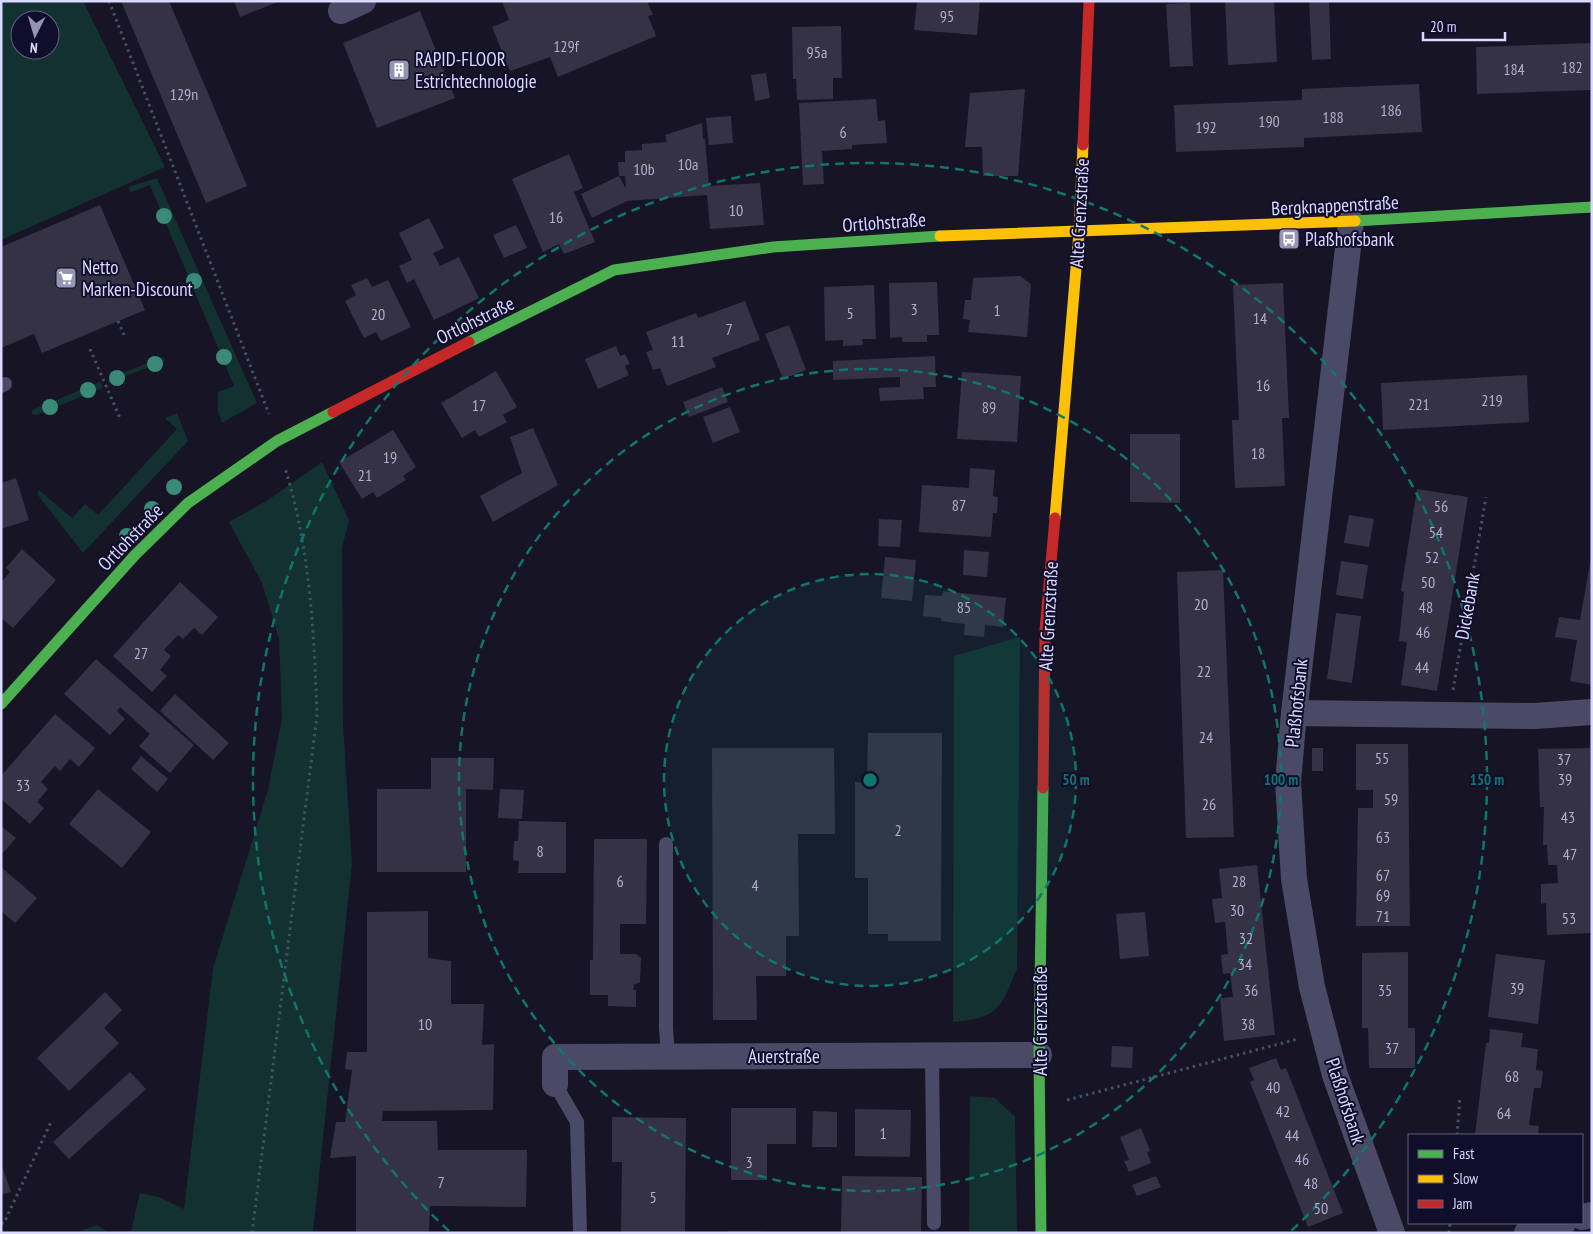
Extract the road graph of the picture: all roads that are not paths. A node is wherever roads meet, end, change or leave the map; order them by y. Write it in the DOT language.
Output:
graph roads {
  1 [pos="1089,1"];
  2 [pos="1592,207"];
  3 [pos="1351,222"];
  4 [pos="1079,233"];
  5 [pos="1,704"];
  6 [pos="1592,712"];
  7 [pos="1294,713"];
  8 [pos="666,844"];
  9 [pos="1039,1055"];
  10 [pos="668,1056"];
  11 [pos="932,1056"];
  12 [pos="555,1084"];
  13 [pos="934,1223"];
  14 [pos="1558,1224"];
  15 [pos="580,1233"];
  16 [pos="1041,1233"];
  17 [pos="1392,1233"];
  18 [pos="1527,1233"];
  1 -- 4 [label="street, Alte Grenzstraße"];
  2 -- 3 [label="street, Bergknappenstraße"];
  3 -- 4 [label="street, Bergknappenstraße"];
  3 -- 7 [label="street, Plaßhofsbank"];
  4 -- 5 [label="street, Ortlohstraße"];
  4 -- 9 [label="street, Alte Grenzstraße"];
  6 -- 7 [label="street"];
  7 -- 17 [label="street, Plaßhofsbank"];
  8 -- 10 [label="lane"];
  9 -- 11 [label="street, Auerstraße"];
  9 -- 16 [label="street, Alte Grenzstraße"];
  10 -- 11 [label="street, Auerstraße"];
  10 -- 12 [label="street, Auerstraße"];
  11 -- 13 [label="lane"];
  12 -- 15 [label="lane"];
  14 -- 18 [label="street"];
}
